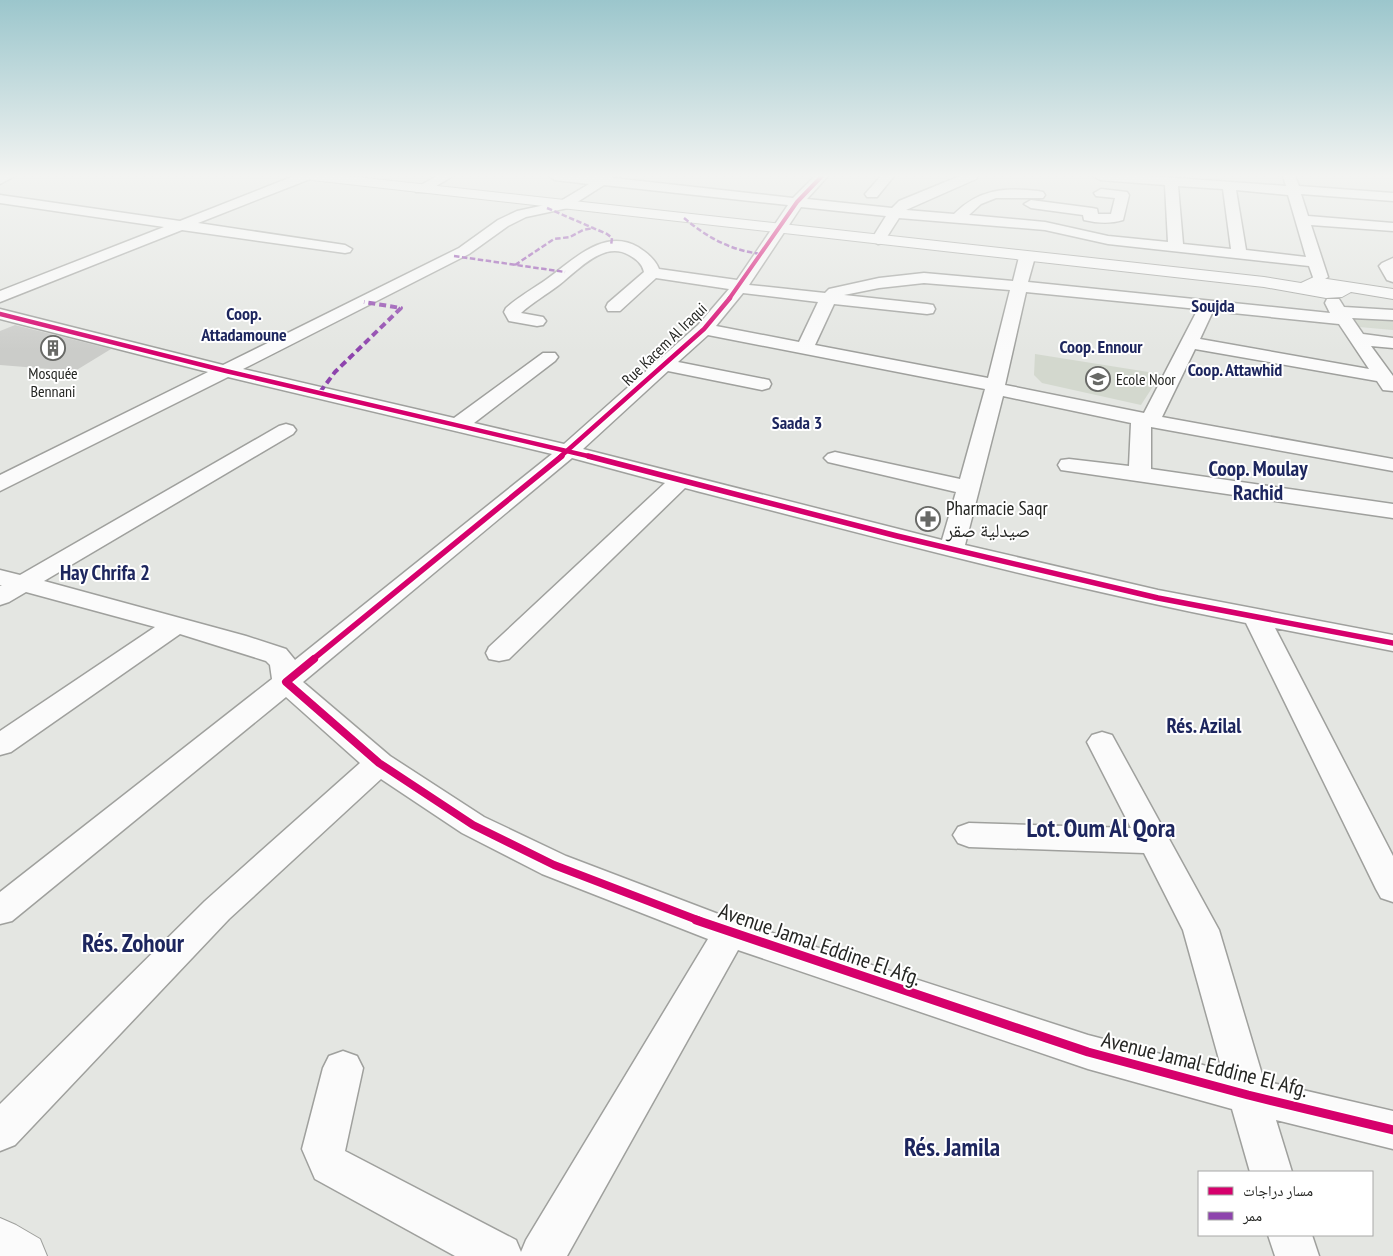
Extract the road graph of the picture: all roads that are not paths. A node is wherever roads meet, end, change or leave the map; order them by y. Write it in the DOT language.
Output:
graph roads {
  1 [pos="161,235"];
  2 [pos="250,235"];
  3 [pos="487,235"];
  4 [pos="775,235"];
  5 [pos="834,235"];
  6 [pos="881,235"];
  7 [pos="1087,235"];
  8 [pos="1174,235"];
  9 [pos="1236,235"];
  10 [pos="1307,235"];
  11 [pos="1351,236"];
  12 [pos="1393,239"];
  13 [pos="878,240"];
  14 [pos="1176,247"];
  15 [pos="345,249"];
  16 [pos="1239,254"];
  17 [pos="1027,257"];
  18 [pos="1314,262"];
  19 [pos="1393,263"];
  20 [pos="652,274"];
  21 [pos="1393,277"];
  22 [pos="1019,286"];
  23 [pos="739,287"];
  24 [pos="1326,288"];
  25 [pos="1390,294"];
  26 [pos="0,297"];
  27 [pos="828,299"];
  28 [pos="1208,305"];
  29 [pos="614,308"];
  30 [pos="927,309"];
  31 [pos="0,314"];
  32 [pos="1340,315"];
  33 [pos="1393,315"];
  34 [pos="537,321"];
  35 [pos="704,329"];
  36 [pos="1359,339"];
  37 [pos="1188,342"];
  38 [pos="1393,343"];
  39 [pos="804,349"];
  40 [pos="549,357"];
  41 [pos="664,365"];
  42 [pos="226,371"];
  43 [pos="762,384"];
  44 [pos="1390,384"];
  45 [pos="995,387"];
  46 [pos="1146,420"];
  47 [pos="457,426"];
  48 [pos="286,430"];
  49 [pos="568,451"];
  50 [pos="834,458"];
  51 [pos="1069,464"];
  52 [pos="1393,465"];
  53 [pos="1140,474"];
  54 [pos="681,480"];
  55 [pos="0,484"];
  56 [pos="968,488"];
  57 [pos="1393,510"];
  58 [pos="952,548"];
  59 [pos="8,585"];
  60 [pos="1257,619"];
  61 [pos="176,625"];
  62 [pos="1393,643"];
  63 [pos="499,653"];
  64 [pos="286,682"];
  65 [pos="1102,742"];
  66 [pos="0,745"];
  67 [pos="379,763"];
  68 [pos="969,835"];
  69 [pos="1154,841"];
  70 [pos="1393,889"];
  71 [pos="0,912"];
  72 [pos="730,934"];
  73 [pos="343,1068"];
  74 [pos="1248,1095"];
  75 [pos="1393,1130"];
  76 [pos="0,1132"];
  77 [pos="1271,1171"];
  78 [pos="1290,1236"];
  79 [pos="0,1241"];
  80 [pos="23,1256"];
  81 [pos="500,1256"];
  82 [pos="542,1256"];
  83 [pos="1297,1256"];
  1 -- 26 [label="street"];
  2 -- 15 [label="street"];
  3 -- 42 [label="street"];
  4 -- 23 [label="street, Rue Kacem Al Iraqui"];
  5 -- 13 [label="street"];
  6 -- 13 [label="street"];
  7 -- 14 [label="street"];
  8 -- 14 [label="street"];
  9 -- 16 [label="street"];
  10 -- 18 [label="street"];
  11 -- 12 [label="street"];
  13 -- 17 [label="street"];
  14 -- 16 [label="street"];
  16 -- 18 [label="street"];
  17 -- 22 [label="street"];
  17 -- 24 [label="street"];
  18 -- 24 [label="street"];
  19 -- 21 [label="street"];
  20 -- 23 [label="street"];
  20 -- 29 [label="street"];
  20 -- 34 [label="street"];
  22 -- 27 [label="street"];
  22 -- 28 [label="street"];
  22 -- 45 [label="street"];
  23 -- 27 [label="street"];
  23 -- 35 [label="street, Rue Kacem Al Iraqui"];
  24 -- 25 [label="street"];
  24 -- 32 [label="street"];
  27 -- 30 [label="street"];
  27 -- 39 [label="street"];
  28 -- 32 [label="street"];
  28 -- 37 [label="street"];
  31 -- 42 [label="street"];
  32 -- 33 [label="street"];
  32 -- 36 [label="street"];
  35 -- 39 [label="street"];
  35 -- 41 [label="street, Rue Kacem Al Iraqui"];
  36 -- 38 [label="street"];
  36 -- 44 [label="street"];
  37 -- 44 [label="street"];
  37 -- 46 [label="street"];
  39 -- 45 [label="street"];
  40 -- 47 [label="street"];
  41 -- 43 [label="street"];
  41 -- 49 [label="street, Rue Kacem Al Iraqui"];
  42 -- 47 [label="street"];
  42 -- 55 [label="street"];
  45 -- 46 [label="street"];
  45 -- 56 [label="street"];
  46 -- 52 [label="street"];
  46 -- 53 [label="street"];
  47 -- 49 [label="street"];
  48 -- 59 [label="street"];
  49 -- 54 [label="street"];
  49 -- 64 [label="street, Rue Kacem Al Iraqui"];
  50 -- 56 [label="street"];
  51 -- 53 [label="street"];
  53 -- 57 [label="street"];
  54 -- 58 [label="street"];
  54 -- 63 [label="street"];
  56 -- 58 [label="street"];
  58 -- 60 [label="street"];
  59 -- 61 [label="street"];
  60 -- 62 [label="street"];
  60 -- 70 [label="street"];
  61 -- 64 [label="street"];
  61 -- 66 [label="street"];
  64 -- 67 [label="street, Avenue Jamal Eddine El Afg."];
  64 -- 71 [label="street, Rue Kacem Al Iraqui"];
  65 -- 69 [label="street"];
  67 -- 72 [label="street, Avenue Jamal Eddine El Afg."];
  67 -- 76 [label="street"];
  68 -- 69 [label="street"];
  69 -- 74 [label="street"];
  72 -- 74 [label="street, Avenue Jamal Eddine El Afg."];
  72 -- 82 [label="street"];
  73 -- 81 [label="street"];
  74 -- 75 [label="street, Avenue Jamal Eddine El Afg."];
  74 -- 77 [label="street"];
  78 -- 83 [label="street"];
  79 -- 80 [label="street"];
}
